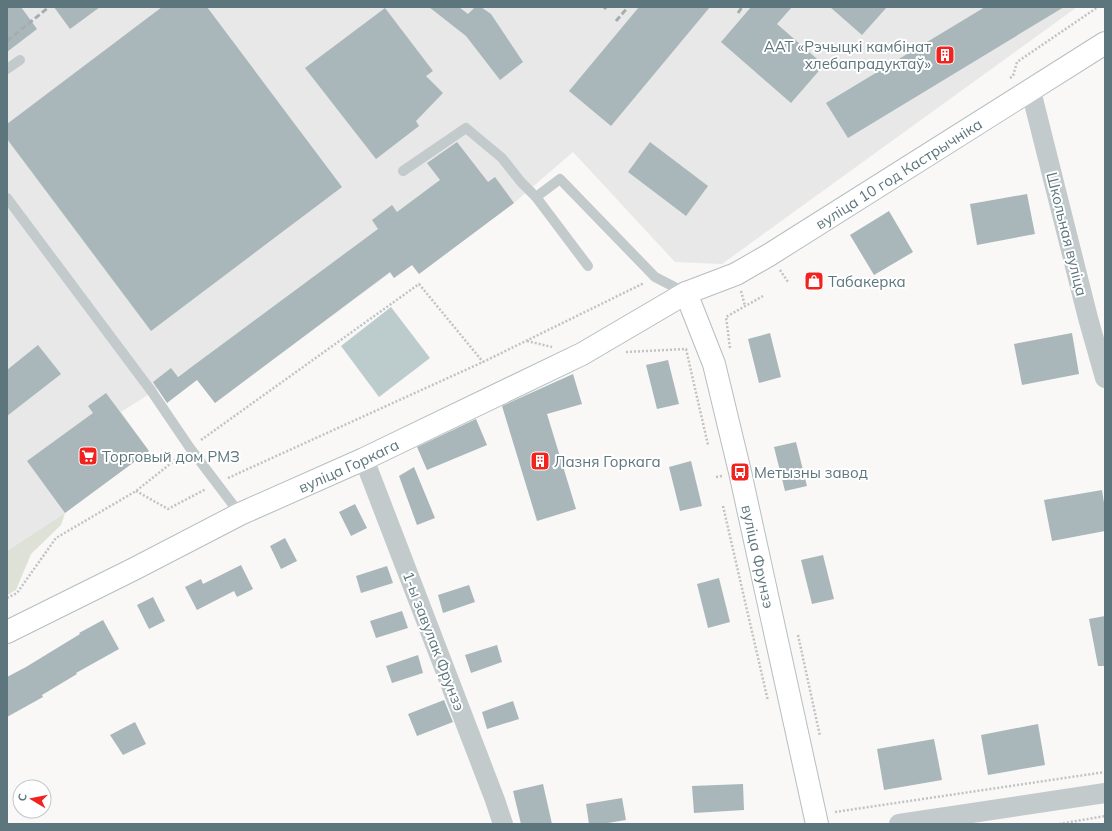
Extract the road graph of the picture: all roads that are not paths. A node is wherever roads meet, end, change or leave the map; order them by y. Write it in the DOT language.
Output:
graph roads {
  1 [pos="1105,43"];
  2 [pos="20,60"];
  3 [pos="7,69"];
  4 [pos="1032,91"];
  5 [pos="403,170"];
  6 [pos="536,197"];
  7 [pos="7,198"];
  8 [pos="588,266"];
  9 [pos="686,293"];
  10 [pos="1105,378"];
  11 [pos="364,460"];
  12 [pos="240,514"];
  13 [pos="7,632"];
  14 [pos="1105,793"];
  15 [pos="820,821"];
  16 [pos="503,824"];
  17 [pos="899,824"];
  1 -- 4 [label="street, вуліца 10 год Кастрычніка"];
  2 -- 3 [label="lane"];
  4 -- 9 [label="street, вуліца 10 год Кастрычніка"];
  4 -- 10 [label="street, Школьная вуліца"];
  5 -- 6 [label="lane"];
  6 -- 8 [label="lane"];
  6 -- 9 [label="lane"];
  7 -- 12 [label="lane"];
  9 -- 11 [label="street, вуліца Горкага"];
  9 -- 15 [label="street, вуліца Фрунзэ"];
  11 -- 12 [label="street, вуліца Горкага"];
  11 -- 16 [label="street, 1-ы завулак Фрунзэ"];
  12 -- 13 [label="street, вуліца Горкага"];
  14 -- 17 [label="street"];
}
